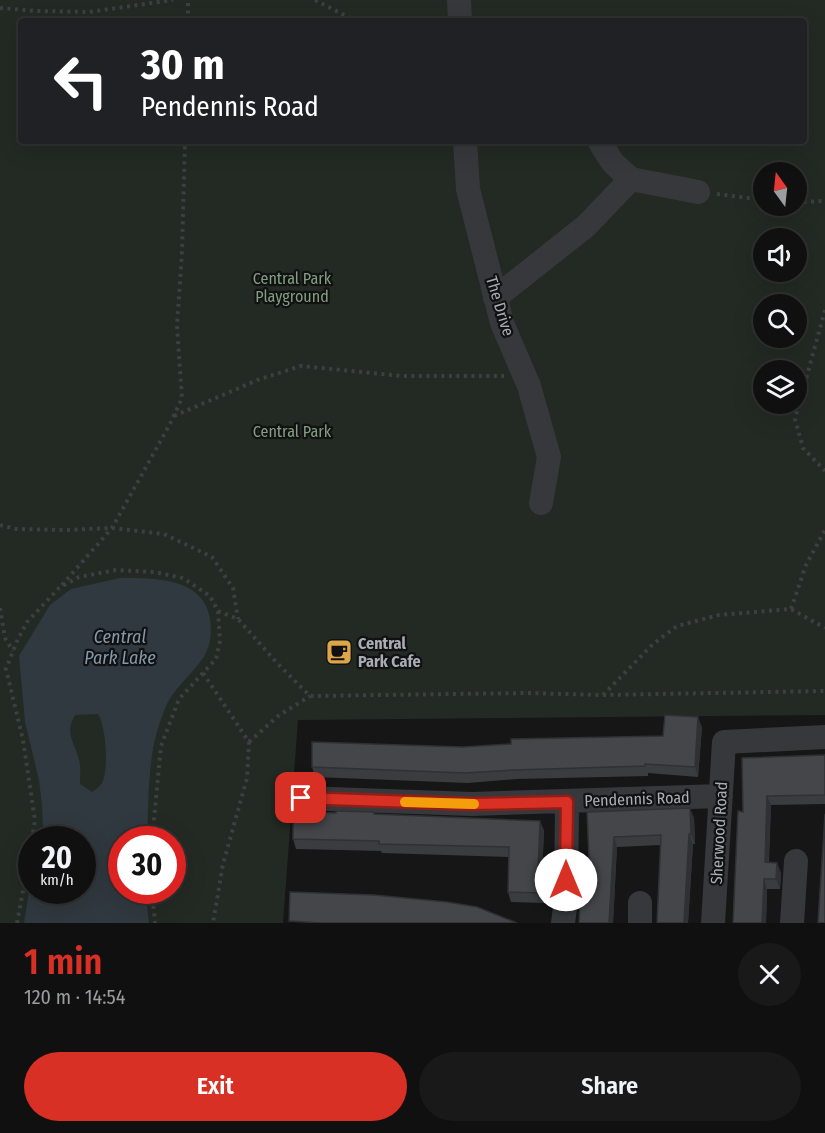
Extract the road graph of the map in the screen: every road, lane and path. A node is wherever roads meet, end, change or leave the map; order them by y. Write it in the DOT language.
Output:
graph roads {
  1 [pos="173,0"];
  2 [pos="189,0"];
  3 [pos="315,0"];
  4 [pos="0,8"];
  5 [pos="188,18"];
  6 [pos="350,18"];
  7 [pos="185,144"];
  8 [pos="465,144"];
  9 [pos="601,144"];
  10 [pos="631,179"];
  11 [pos="698,192"];
  12 [pos="753,199"];
  13 [pos="825,201"];
  14 [pos="807,202"];
  15 [pos="495,298"];
  16 [pos="825,310"];
  17 [pos="525,376"];
  18 [pos="174,416"];
  19 [pos="825,471"];
  20 [pos="541,503"];
  21 [pos="0,525"];
  22 [pos="112,528"];
  23 [pos="825,530"];
  24 [pos="59,588"];
  25 [pos="0,608"];
  26 [pos="791,609"];
  27 [pos="218,611"];
  28 [pos="238,619"];
  29 [pos="825,628"];
  30 [pos="13,651"];
  31 [pos="203,673"];
  32 [pos="825,691"];
  33 [pos="603,695"];
  34 [pos="310,696"];
  35 [pos="825,737"];
  36 [pos="249,742"];
  37 [pos="721,796"];
  38 [pos="301,798"];
  39 [pos="567,802"];
  40 [pos="34,826"];
  41 [pos="153,826"];
  42 [pos="796,861"];
  43 [pos="20,904"];
  44 [pos="153,904"];
  45 [pos="17,923"];
  46 [pos="155,923"];
  47 [pos="213,923"];
  48 [pos="563,923"];
  49 [pos="713,923"];
  50 [pos="792,923"];
  1 -- 4 [label="path"];
  2 -- 5 [label="path"];
  3 -- 6 [label="path"];
  7 -- 18 [label="path"];
  8 -- 15 [label="street, The Drive"];
  9 -- 10 [label="street"];
  10 -- 11 [label="street"];
  10 -- 15 [label="street"];
  11 -- 12 [label="path"];
  13 -- 14 [label="path"];
  15 -- 17 [label="street, The Drive"];
  16 -- 19 [label="path"];
  17 -- 18 [label="path"];
  17 -- 20 [label="street, The Drive"];
  18 -- 22 [label="path"];
  21 -- 22 [label="path"];
  22 -- 24 [label="path"];
  22 -- 28 [label="path"];
  23 -- 26 [label="path"];
  24 -- 27 [label="path"];
  24 -- 30 [label="path"];
  25 -- 30 [label="path"];
  26 -- 29 [label="path"];
  26 -- 33 [label="path"];
  27 -- 28 [label="path"];
  27 -- 31 [label="path"];
  28 -- 34 [label="path"];
  30 -- 40 [label="path"];
  31 -- 36 [label="path"];
  31 -- 41 [label="path"];
  32 -- 33 [label="path"];
  33 -- 34 [label="path"];
  34 -- 36 [label="path"];
  35 -- 37 [label="street, Sherwood Road"];
  36 -- 47 [label="path"];
  37 -- 39 [label="street, Pendennis Road"];
  37 -- 49 [label="street, Sherwood Road"];
  38 -- 39 [label="street, Pendennis Road"];
  39 -- 48 [label="street"];
  42 -- 50 [label="street"];
  43 -- 45 [label="path"];
  44 -- 46 [label="path"];
}
